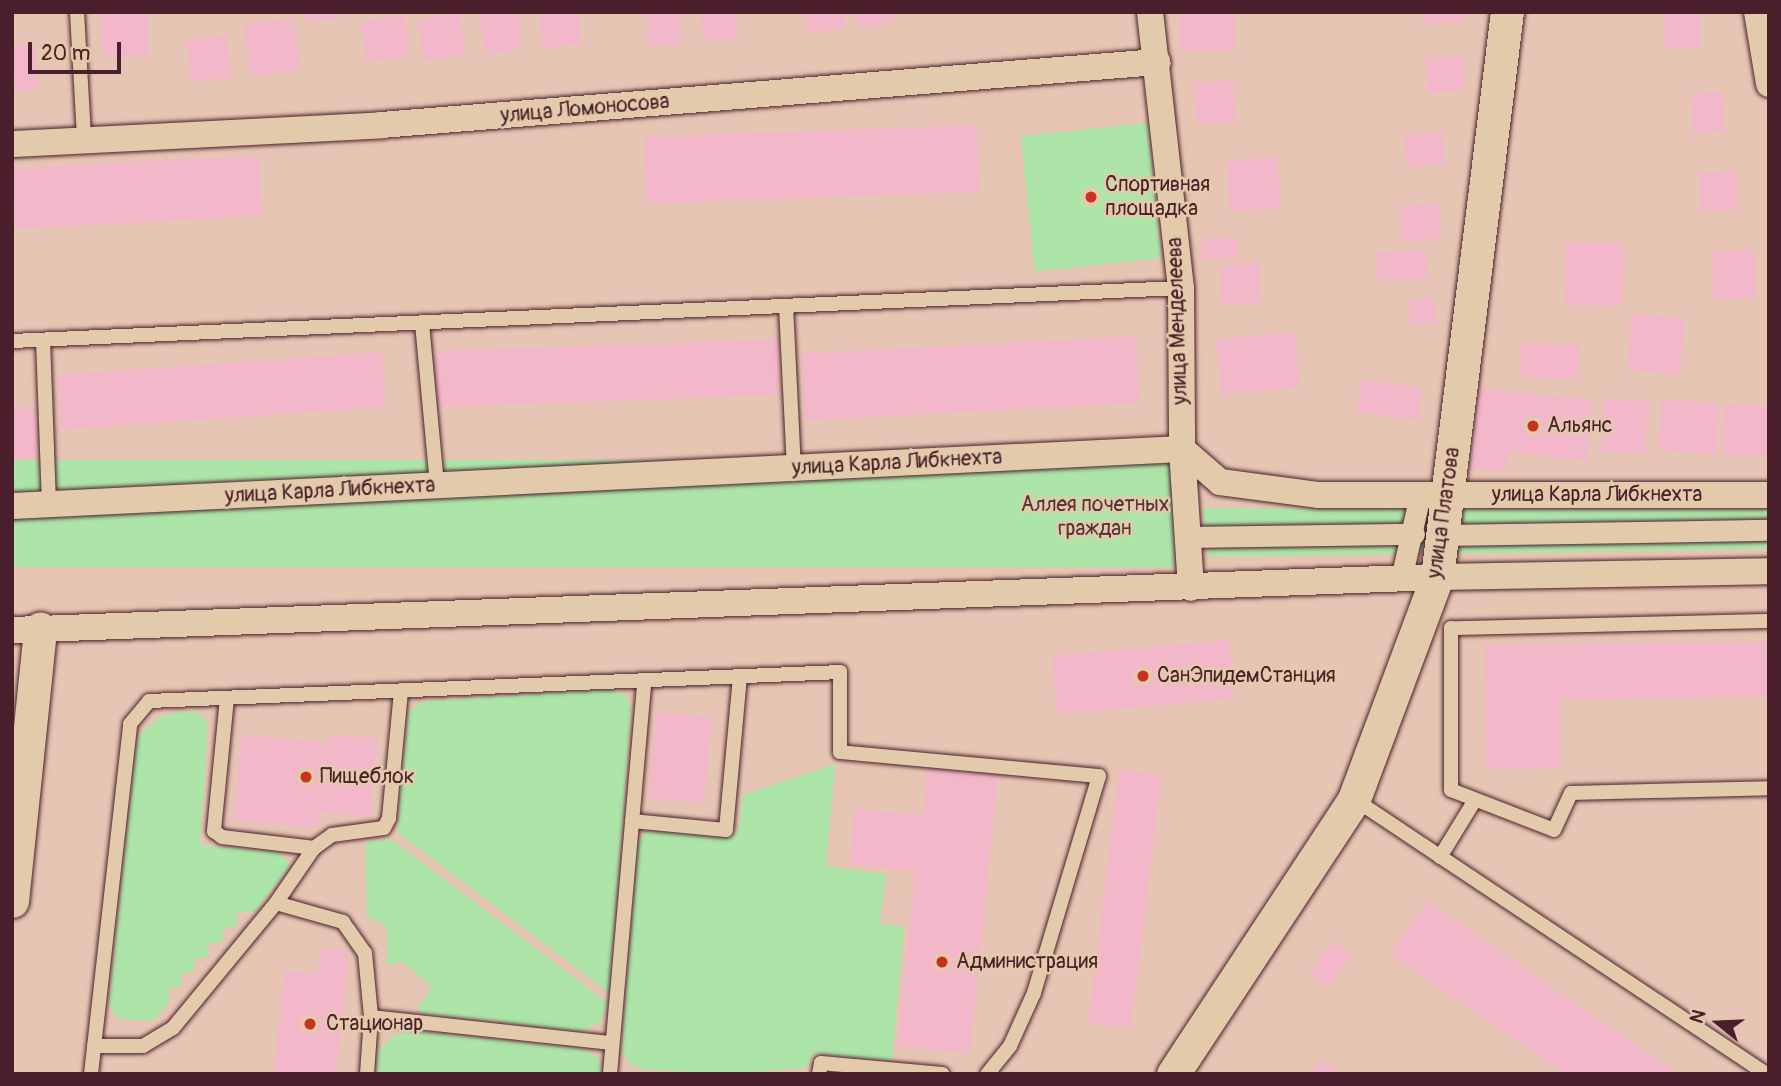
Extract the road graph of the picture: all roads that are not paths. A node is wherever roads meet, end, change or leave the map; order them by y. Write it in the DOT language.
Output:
graph roads {
  1 [pos="77,12"];
  2 [pos="1150,12"];
  3 [pos="1507,12"];
  4 [pos="1757,12"];
  5 [pos="1157,62"];
  6 [pos="1769,83"];
  7 [pos="84,138"];
  8 [pos="12,144"];
  9 [pos="1181,288"];
  10 [pos="786,306"];
  11 [pos="422,323"];
  12 [pos="43,340"];
  13 [pos="12,341"];
  14 [pos="1182,449"];
  15 [pos="794,468"];
  16 [pos="437,485"];
  17 [pos="1434,495"];
  18 [pos="1769,495"];
  19 [pos="49,504"];
  20 [pos="12,506"];
  21 [pos="1769,530"];
  22 [pos="1428,534"];
  23 [pos="1186,537"];
  24 [pos="1769,571"];
  25 [pos="1437,578"];
  26 [pos="1401,579"];
  27 [pos="1191,588"];
  28 [pos="1769,621"];
  29 [pos="26,629"];
  30 [pos="740,677"];
  31 [pos="644,682"];
  32 [pos="401,691"];
  33 [pos="227,698"];
  34 [pos="1769,788"];
  35 [pos="1354,799"];
  36 [pos="1475,800"];
  37 [pos="632,821"];
  38 [pos="314,848"];
  39 [pos="1440,857"];
  40 [pos="12,901"];
  41 [pos="276,903"];
  42 [pos="371,1017"];
  43 [pos="612,1042"];
  44 [pos="94,1046"];
  45 [pos="1176,1073"];
  46 [pos="91,1074"];
  47 [pos="367,1074"];
  48 [pos="610,1074"];
  49 [pos="819,1074"];
  50 [pos="943,1074"];
  51 [pos="986,1074"];
  52 [pos="1766,1074"];
  1 -- 7 [label="lane"];
  2 -- 5 [label="street, улица Менделеева"];
  3 -- 17 [label="street, улица Платова"];
  4 -- 6 [label="street"];
  5 -- 7 [label="street, улица Ломоносова"];
  5 -- 9 [label="street, улица Менделеева"];
  7 -- 8 [label="street, улица Ломоносова"];
  9 -- 10 [label="lane"];
  9 -- 14 [label="street, улица Менделеева"];
  10 -- 11 [label="lane"];
  10 -- 15 [label="lane"];
  11 -- 12 [label="lane"];
  11 -- 16 [label="lane"];
  12 -- 13 [label="lane"];
  12 -- 19 [label="lane"];
  14 -- 15 [label="street, улица Карла Либкнехта"];
  14 -- 17 [label="street, улица Карла Либкнехта"];
  14 -- 23 [label="street, улица Менделеева"];
  15 -- 16 [label="street, улица Карла Либкнехта"];
  16 -- 19 [label="street, улица Карла Либкнехта"];
  17 -- 18 [label="street, улица Карла Либкнехта"];
  17 -- 22 [label="street, улица Платова"];
  19 -- 20 [label="street, улица Карла Либкнехта"];
  21 -- 22 [label="street, улица Карла Либкнехта"];
  22 -- 23 [label="street, улица Карла Либкнехта"];
  22 -- 25 [label="street, улица Платова"];
  22 -- 26 [label="street, улица Платова"];
  23 -- 27 [label="street, улица Менделеева"];
  24 -- 25 [label="street"];
  25 -- 26 [label="street"];
  25 -- 35 [label="street, улица Платова"];
  26 -- 27 [label="street"];
  27 -- 29 [label="street"];
  28 -- 36 [label="lane"];
  29 -- 40 [label="street"];
  30 -- 31 [label="lane"];
  30 -- 37 [label="lane"];
  30 -- 51 [label="lane"];
  31 -- 32 [label="lane"];
  31 -- 37 [label="lane"];
  32 -- 33 [label="lane"];
  32 -- 38 [label="lane"];
  33 -- 38 [label="lane"];
  33 -- 44 [label="lane"];
  34 -- 36 [label="lane"];
  35 -- 39 [label="lane"];
  35 -- 45 [label="street, улица Платова"];
  36 -- 39 [label="lane"];
  37 -- 43 [label="lane"];
  38 -- 41 [label="lane"];
  39 -- 52 [label="lane"];
  41 -- 42 [label="lane"];
  41 -- 44 [label="lane"];
  42 -- 43 [label="lane"];
  42 -- 47 [label="lane"];
  43 -- 48 [label="lane"];
  44 -- 46 [label="lane"];
  49 -- 50 [label="lane"];
}
